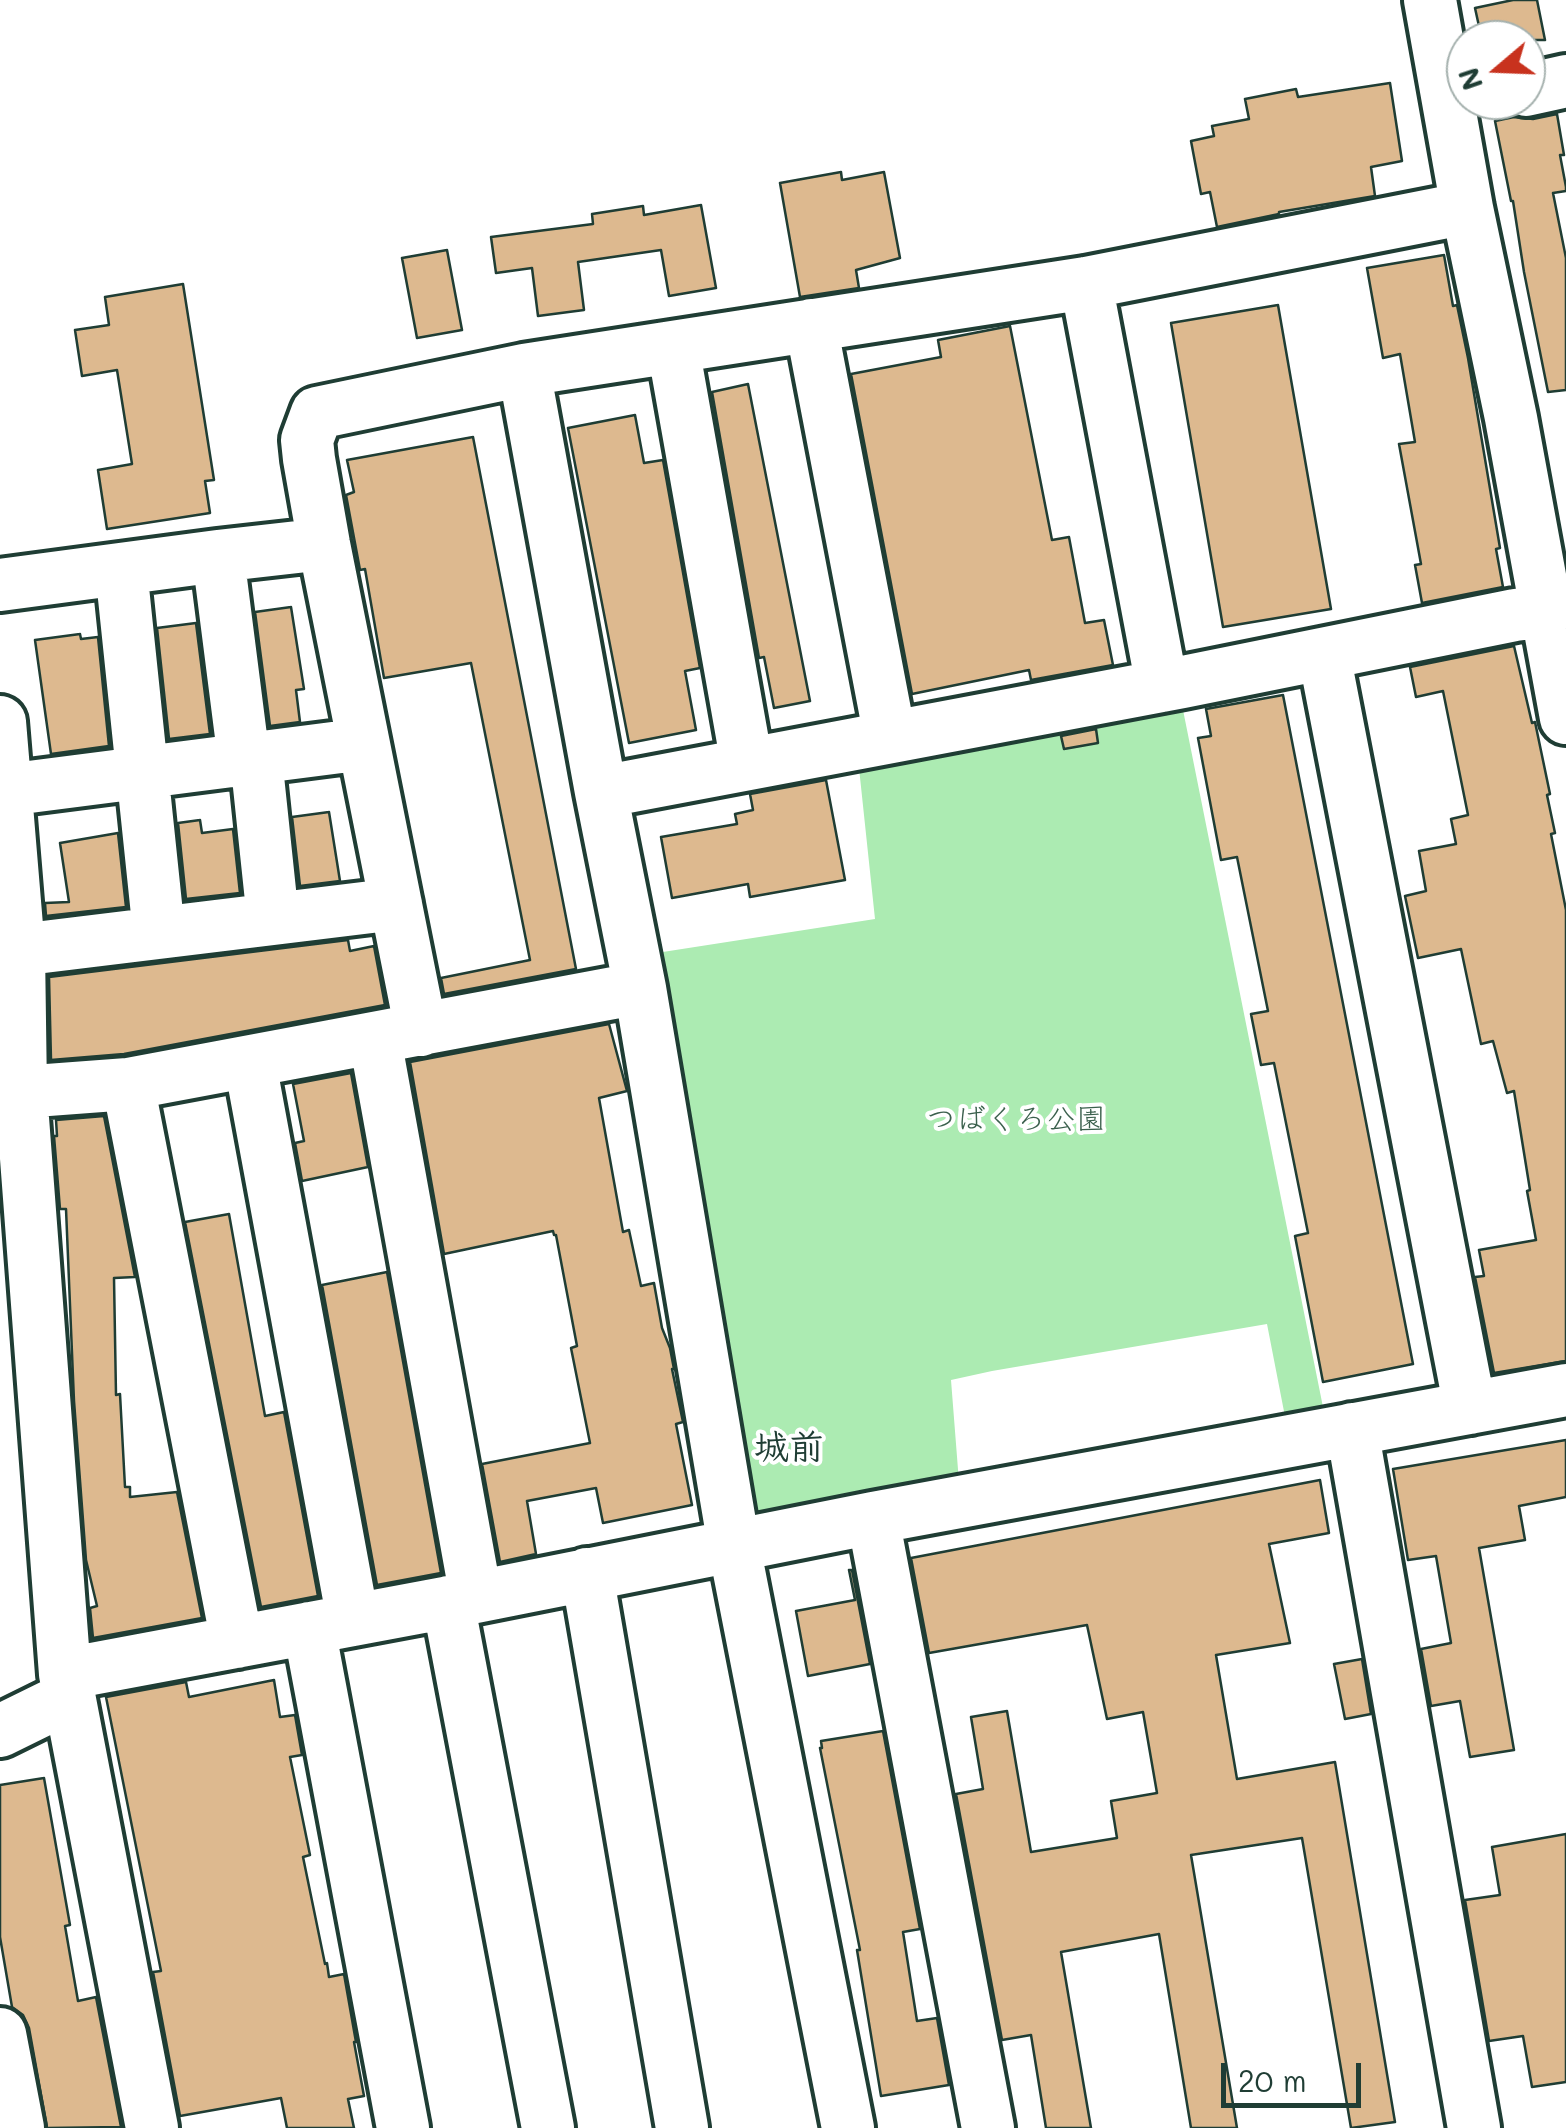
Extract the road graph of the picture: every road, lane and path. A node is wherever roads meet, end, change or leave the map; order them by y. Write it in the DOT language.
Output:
graph roads {
  1 [pos="1430,0"];
  2 [pos="1446,47"];
  3 [pos="1465,120"];
  4 [pos="1467,208"];
  5 [pos="1086,283"];
  6 [pos="811,325"];
  7 [pos="673,346"];
  8 [pos="524,370"];
  9 [pos="324,544"];
  10 [pos="218,556"];
  11 [pos="121,569"];
  12 [pos="0,585"];
  13 [pos="1547,611"];
  14 [pos="1324,654"];
  15 [pos="1162,686"];
  16 [pos="1566,714"];
  17 [pos="0,722"];
  18 [pos="890,738"];
  19 [pos="364,744"];
  20 [pos="250,759"];
  21 [pos="748,764"];
  22 [pos="143,772"];
  23 [pos="6,790"];
  24 [pos="600,792"];
  25 [pos="396,904"];
  26 [pos="272,919"];
  27 [pos="159,933"];
  28 [pos="19,950"];
  29 [pos="640,988"];
  30 [pos="398,1034"];
  31 [pos="250,1063"];
  32 [pos="128,1084"];
  33 [pos="21,1092"];
  34 [pos="1566,1390"];
  35 [pos="1470,1408"];
  36 [pos="1352,1429"];
  37 [pos="874,1518"];
  38 [pos="734,1546"];
  39 [pos="587,1574"];
  40 [pos="462,1599"];
  41 [pos="331,1624"];
  42 [pos="237,1642"];
  43 [pos="67,1686"];
  44 [pos="0,1731"];
  45 [pos="0,2034"];
  46 [pos="974,2126"];
  47 [pos="18,2128"];
  48 [pos="152,2128"];
  49 [pos="403,2128"];
  50 [pos="548,2128"];
  51 [pos="682,2128"];
  52 [pos="848,2128"];
  53 [pos="1474,2128"];
  1 -- 2 [label="street"];
  3 -- 4 [label="street"];
  4 -- 5 [label="street"];
  4 -- 13 [label="street"];
  5 -- 6 [label="street"];
  5 -- 15 [label="street"];
  6 -- 7 [label="street"];
  6 -- 18 [label="street"];
  7 -- 8 [label="street"];
  7 -- 21 [label="street"];
  8 -- 9 [label="street"];
  8 -- 24 [label="street"];
  9 -- 10 [label="street"];
  9 -- 19 [label="street"];
  10 -- 11 [label="street"];
  10 -- 20 [label="street"];
  11 -- 12 [label="street"];
  11 -- 22 [label="street"];
  13 -- 14 [label="street"];
  13 -- 16 [label="street"];
  14 -- 15 [label="street"];
  14 -- 35 [label="street"];
  15 -- 18 [label="street"];
  17 -- 23 [label="street"];
  18 -- 21 [label="street"];
  19 -- 20 [label="street"];
  19 -- 25 [label="street"];
  20 -- 22 [label="street"];
  20 -- 26 [label="street"];
  21 -- 24 [label="street"];
  22 -- 23 [label="street"];
  22 -- 27 [label="street"];
  23 -- 28 [label="street"];
  24 -- 29 [label="street"];
  25 -- 26 [label="street"];
  25 -- 30 [label="street"];
  26 -- 27 [label="street"];
  27 -- 28 [label="street"];
  28 -- 33 [label="street"];
  29 -- 30 [label="street"];
  29 -- 38 [label="street"];
  30 -- 31 [label="street"];
  30 -- 40 [label="street"];
  31 -- 32 [label="street"];
  31 -- 41 [label="street"];
  32 -- 33 [label="street"];
  32 -- 42 [label="street"];
  33 -- 43 [label="street"];
  34 -- 35 [label="street"];
  35 -- 36 [label="street"];
  36 -- 37 [label="street"];
  36 -- 53 [label="street"];
  37 -- 38 [label="street"];
  37 -- 46 [label="street"];
  38 -- 39 [label="street"];
  38 -- 52 [label="street"];
  39 -- 40 [label="street"];
  39 -- 51 [label="street"];
  40 -- 41 [label="street"];
  40 -- 50 [label="street"];
  41 -- 42 [label="street"];
  41 -- 49 [label="street"];
  42 -- 43 [label="street"];
  43 -- 44 [label="street"];
  43 -- 48 [label="street"];
  45 -- 47 [label="street"];
}
